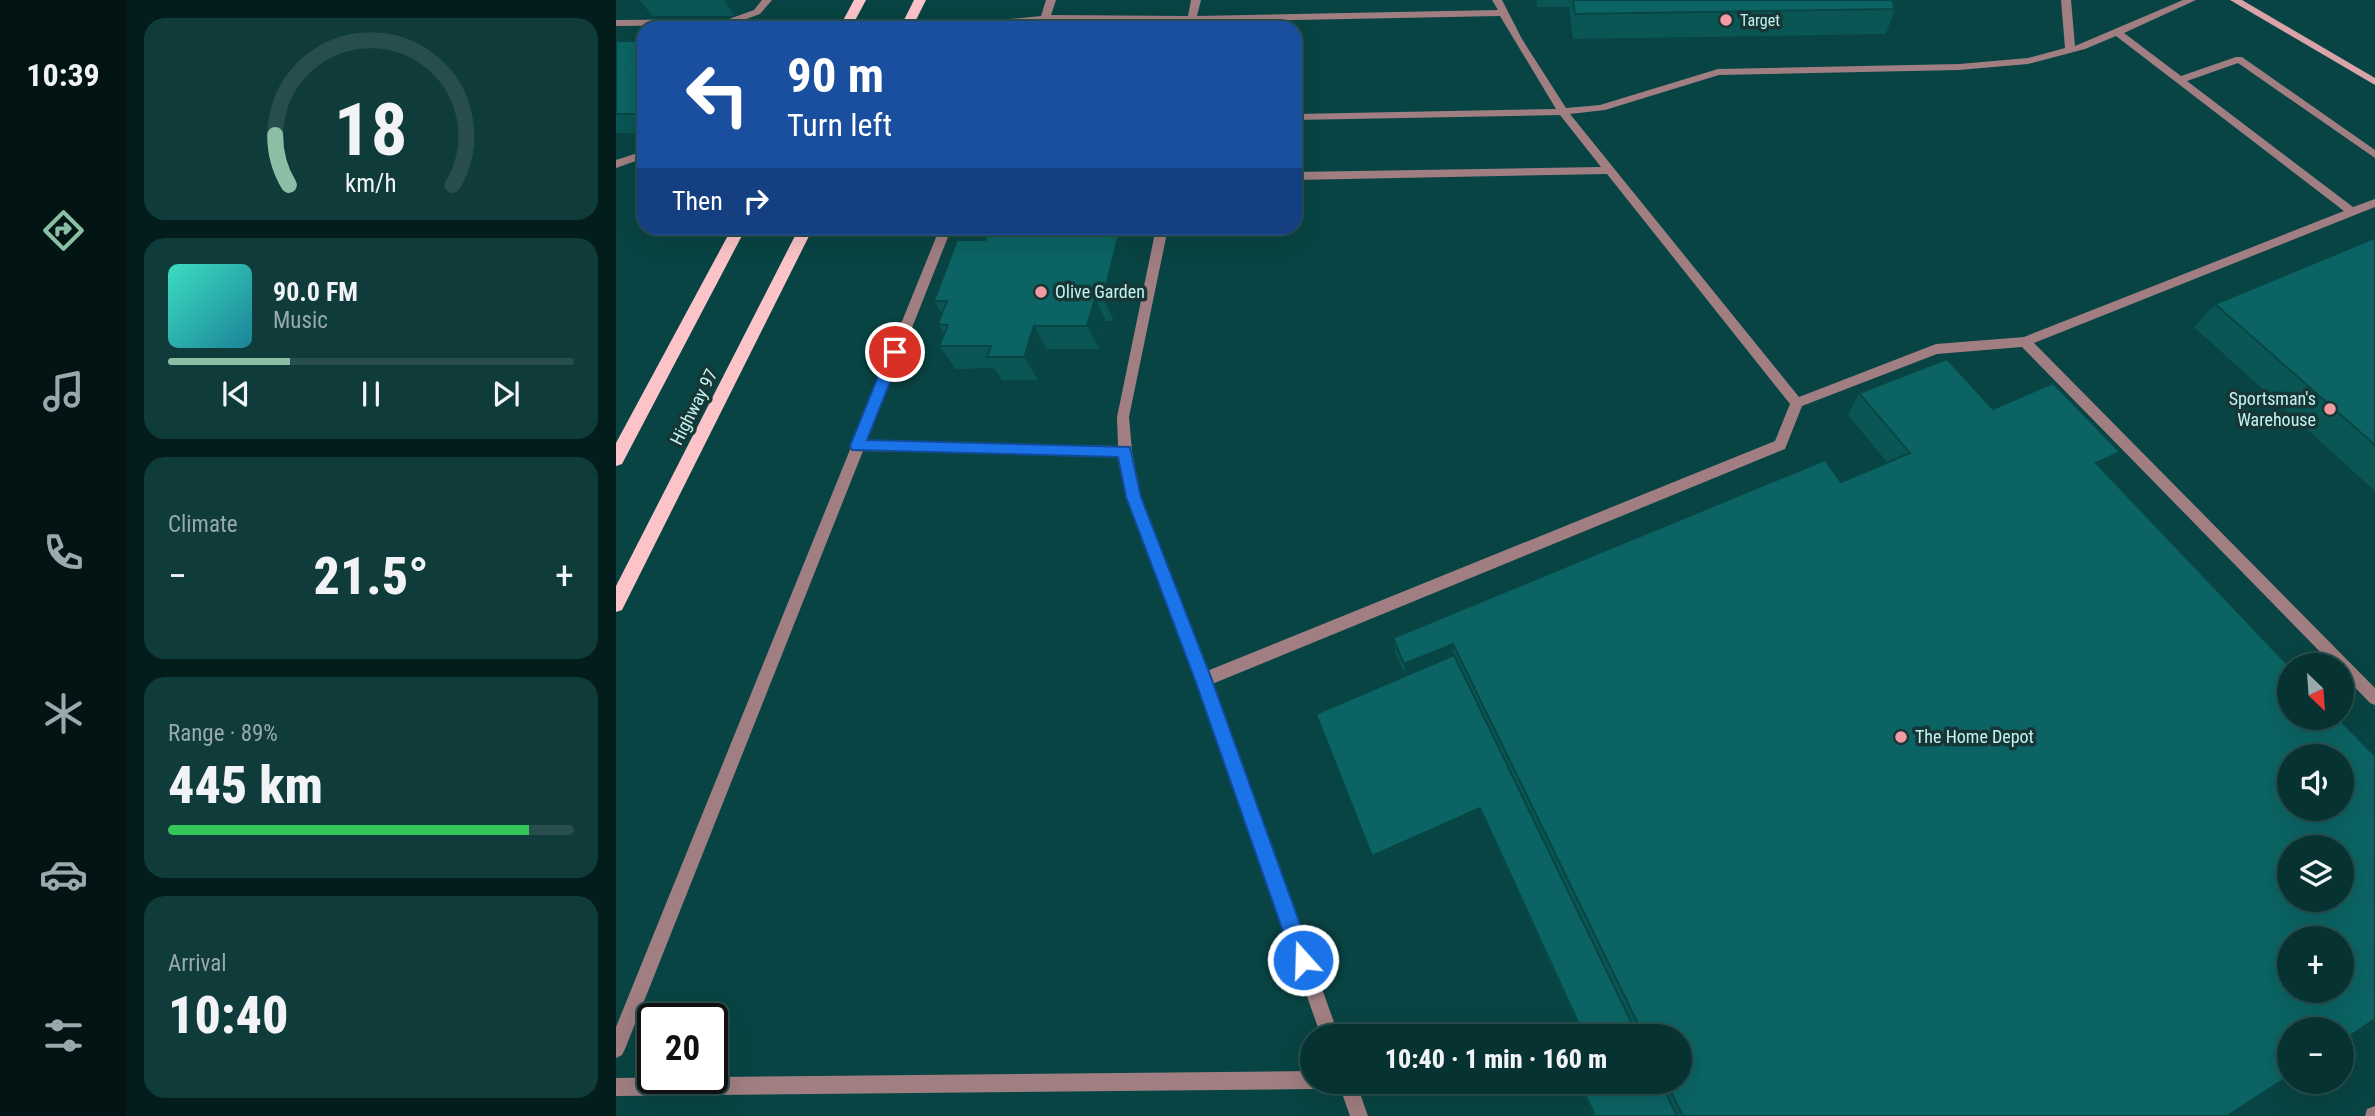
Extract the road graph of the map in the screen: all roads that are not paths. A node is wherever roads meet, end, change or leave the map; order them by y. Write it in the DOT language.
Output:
graph roads {
  1 [pos="767,0"];
  2 [pos="860,0"];
  3 [pos="920,0"];
  4 [pos="1051,0"];
  5 [pos="1196,0"];
  6 [pos="1497,0"];
  7 [pos="2066,0"];
  8 [pos="2191,0"];
  9 [pos="2235,0"];
  10 [pos="1504,13"];
  11 [pos="1045,18"];
  12 [pos="733,21"];
  13 [pos="849,21"];
  14 [pos="910,21"];
  15 [pos="1013,21"];
  16 [pos="1118,21"];
  17 [pos="1192,21"];
  18 [pos="1276,21"];
  19 [pos="616,23"];
  20 [pos="637,23"];
  21 [pos="2117,32"];
  22 [pos="2070,50"];
  23 [pos="2180,80"];
  24 [pos="2375,82"];
  25 [pos="1563,112"];
  26 [pos="1302,117"];
  27 [pos="2375,155"];
  28 [pos="637,156"];
  29 [pos="616,164"];
  30 [pos="1609,170"];
  31 [pos="1302,176"];
  32 [pos="2375,203"];
  33 [pos="2352,212"];
  34 [pos="735,235"];
  35 [pos="802,235"];
  36 [pos="943,235"];
  37 [pos="1161,235"];
  38 [pos="2025,342"];
  39 [pos="1797,403"];
  40 [pos="858,446"];
  41 [pos="1125,451"];
  42 [pos="616,459"];
  43 [pos="616,604"];
  44 [pos="1203,680"];
  45 [pos="2375,698"];
  46 [pos="1326,1024"];
  47 [pos="616,1049"];
  48 [pos="1300,1080"];
  49 [pos="616,1087"];
  50 [pos="1351,1094"];
  51 [pos="1359,1116"];
  1 -- 12 [label="lane"];
  2 -- 13 [label="main road"];
  3 -- 14 [label="main road"];
  4 -- 11 [label="lane"];
  5 -- 17 [label="lane"];
  6 -- 10 [label="lane"];
  7 -- 22 [label="lane"];
  8 -- 21 [label="lane"];
  9 -- 24 [label="street"];
  10 -- 18 [label="lane"];
  10 -- 25 [label="lane"];
  11 -- 15 [label="lane"];
  11 -- 16 [label="lane"];
  19 -- 20 [label="lane"];
  21 -- 22 [label="lane"];
  21 -- 23 [label="lane"];
  22 -- 25 [label="lane"];
  23 -- 27 [label="lane"];
  23 -- 33 [label="lane"];
  25 -- 26 [label="lane"];
  25 -- 30 [label="lane"];
  28 -- 29 [label="lane"];
  30 -- 31 [label="lane"];
  30 -- 39 [label="lane"];
  32 -- 33 [label="lane"];
  33 -- 38 [label="lane"];
  34 -- 42 [label="main road"];
  35 -- 43 [label="main road, Highway 97"];
  36 -- 40 [label="lane"];
  37 -- 41 [label="lane"];
  38 -- 39 [label="lane"];
  38 -- 45 [label="lane"];
  39 -- 44 [label="lane"];
  40 -- 41 [label="lane"];
  40 -- 47 [label="lane"];
  41 -- 44 [label="lane"];
  44 -- 46 [label="lane"];
  48 -- 49 [label="lane"];
  50 -- 51 [label="lane"];
}
